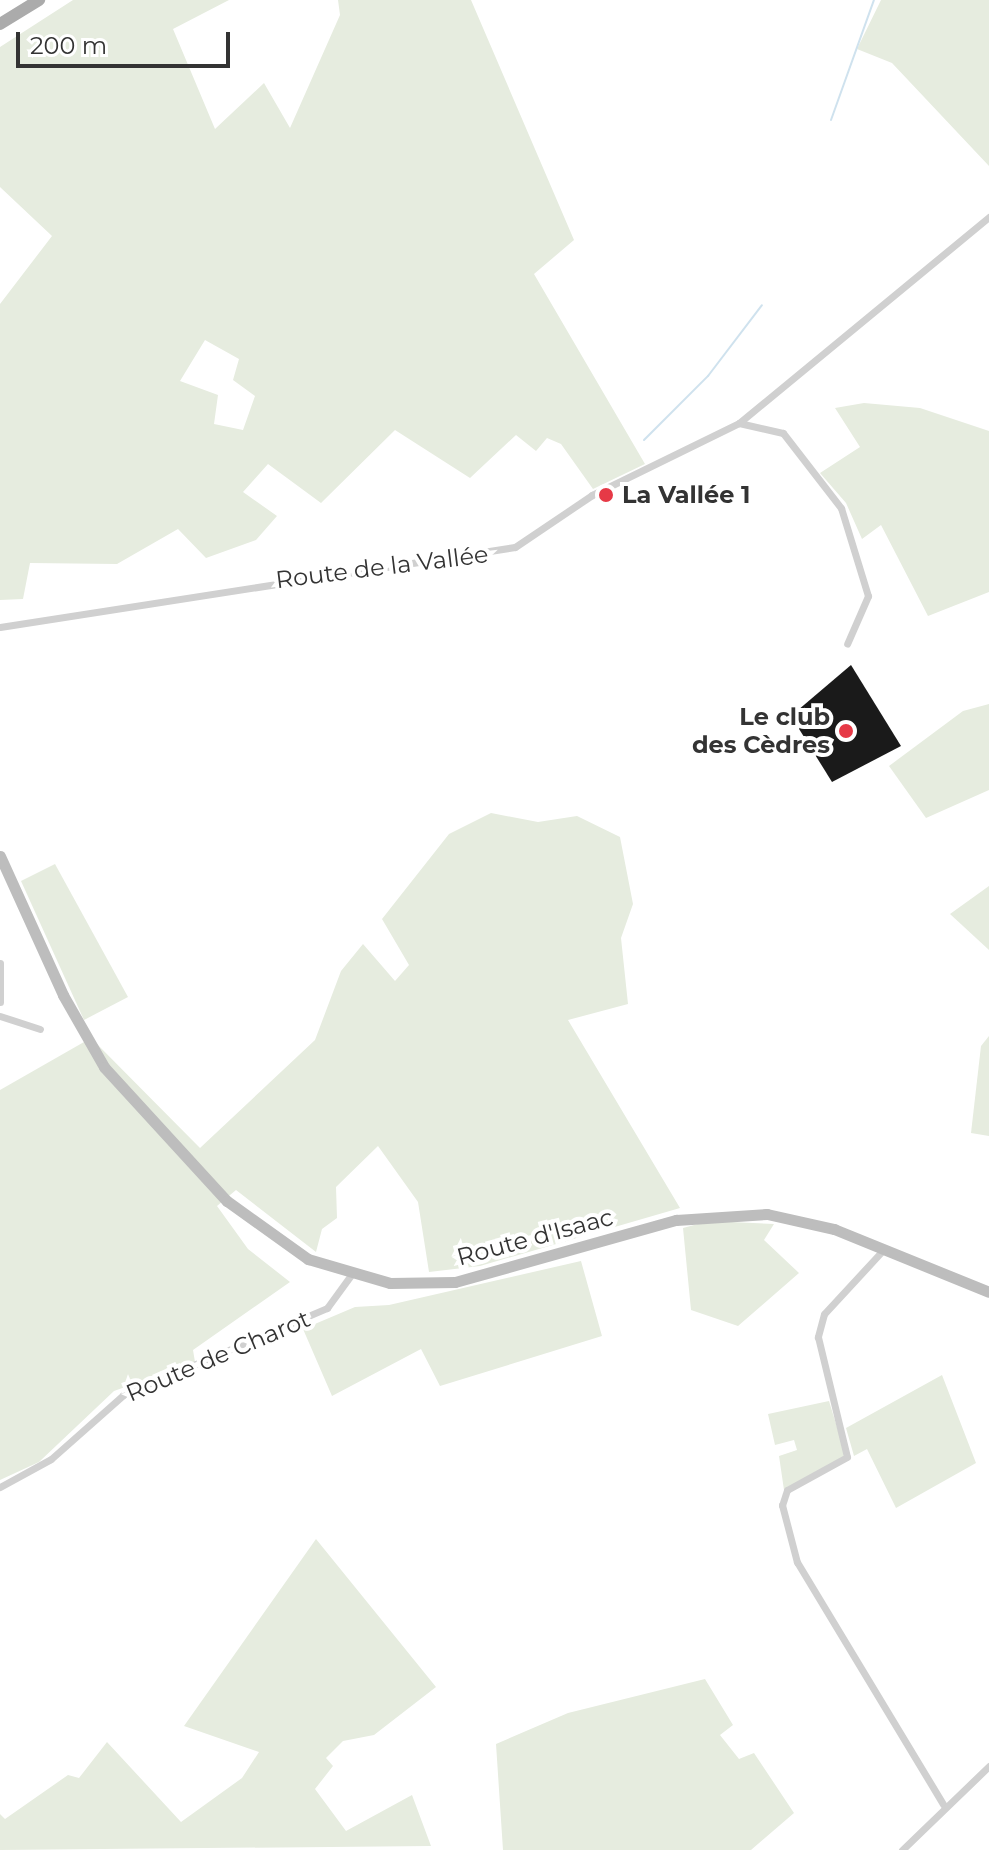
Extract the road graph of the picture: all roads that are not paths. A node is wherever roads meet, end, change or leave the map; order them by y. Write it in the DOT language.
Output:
graph roads {
  1 [pos="39,0"];
  2 [pos="27,9"];
  3 [pos="0,24"];
  4 [pos="0,35"];
  5 [pos="989,217"];
  6 [pos="739,423"];
  7 [pos="0,627"];
  8 [pos="847,644"];
  9 [pos="0,856"];
  10 [pos="0,963"];
  11 [pos="0,1002"];
  12 [pos="0,1016"];
  13 [pos="40,1029"];
  14 [pos="884,1249"];
  15 [pos="351,1275"];
  16 [pos="989,1292"];
  17 [pos="0,1487"];
  18 [pos="989,1766"];
  19 [pos="943,1804"];
  20 [pos="902,1850"];
  1 -- 2 [label="main road"];
  2 -- 3 [label="main road"];
  2 -- 4 [label="main road"];
  5 -- 6 [label="street, Route de la Vallée"];
  6 -- 7 [label="street, Route de la Vallée"];
  6 -- 8 [label="street"];
  9 -- 15 [label="street, Route d'Isaac"];
  10 -- 11 [label="street"];
  12 -- 13 [label="street"];
  14 -- 15 [label="street, Route d'Isaac"];
  14 -- 16 [label="street, Route d'Isaac"];
  14 -- 19 [label="street"];
  15 -- 17 [label="street, Route de Charot"];
  18 -- 19 [label="street"];
  19 -- 20 [label="street"];
}
